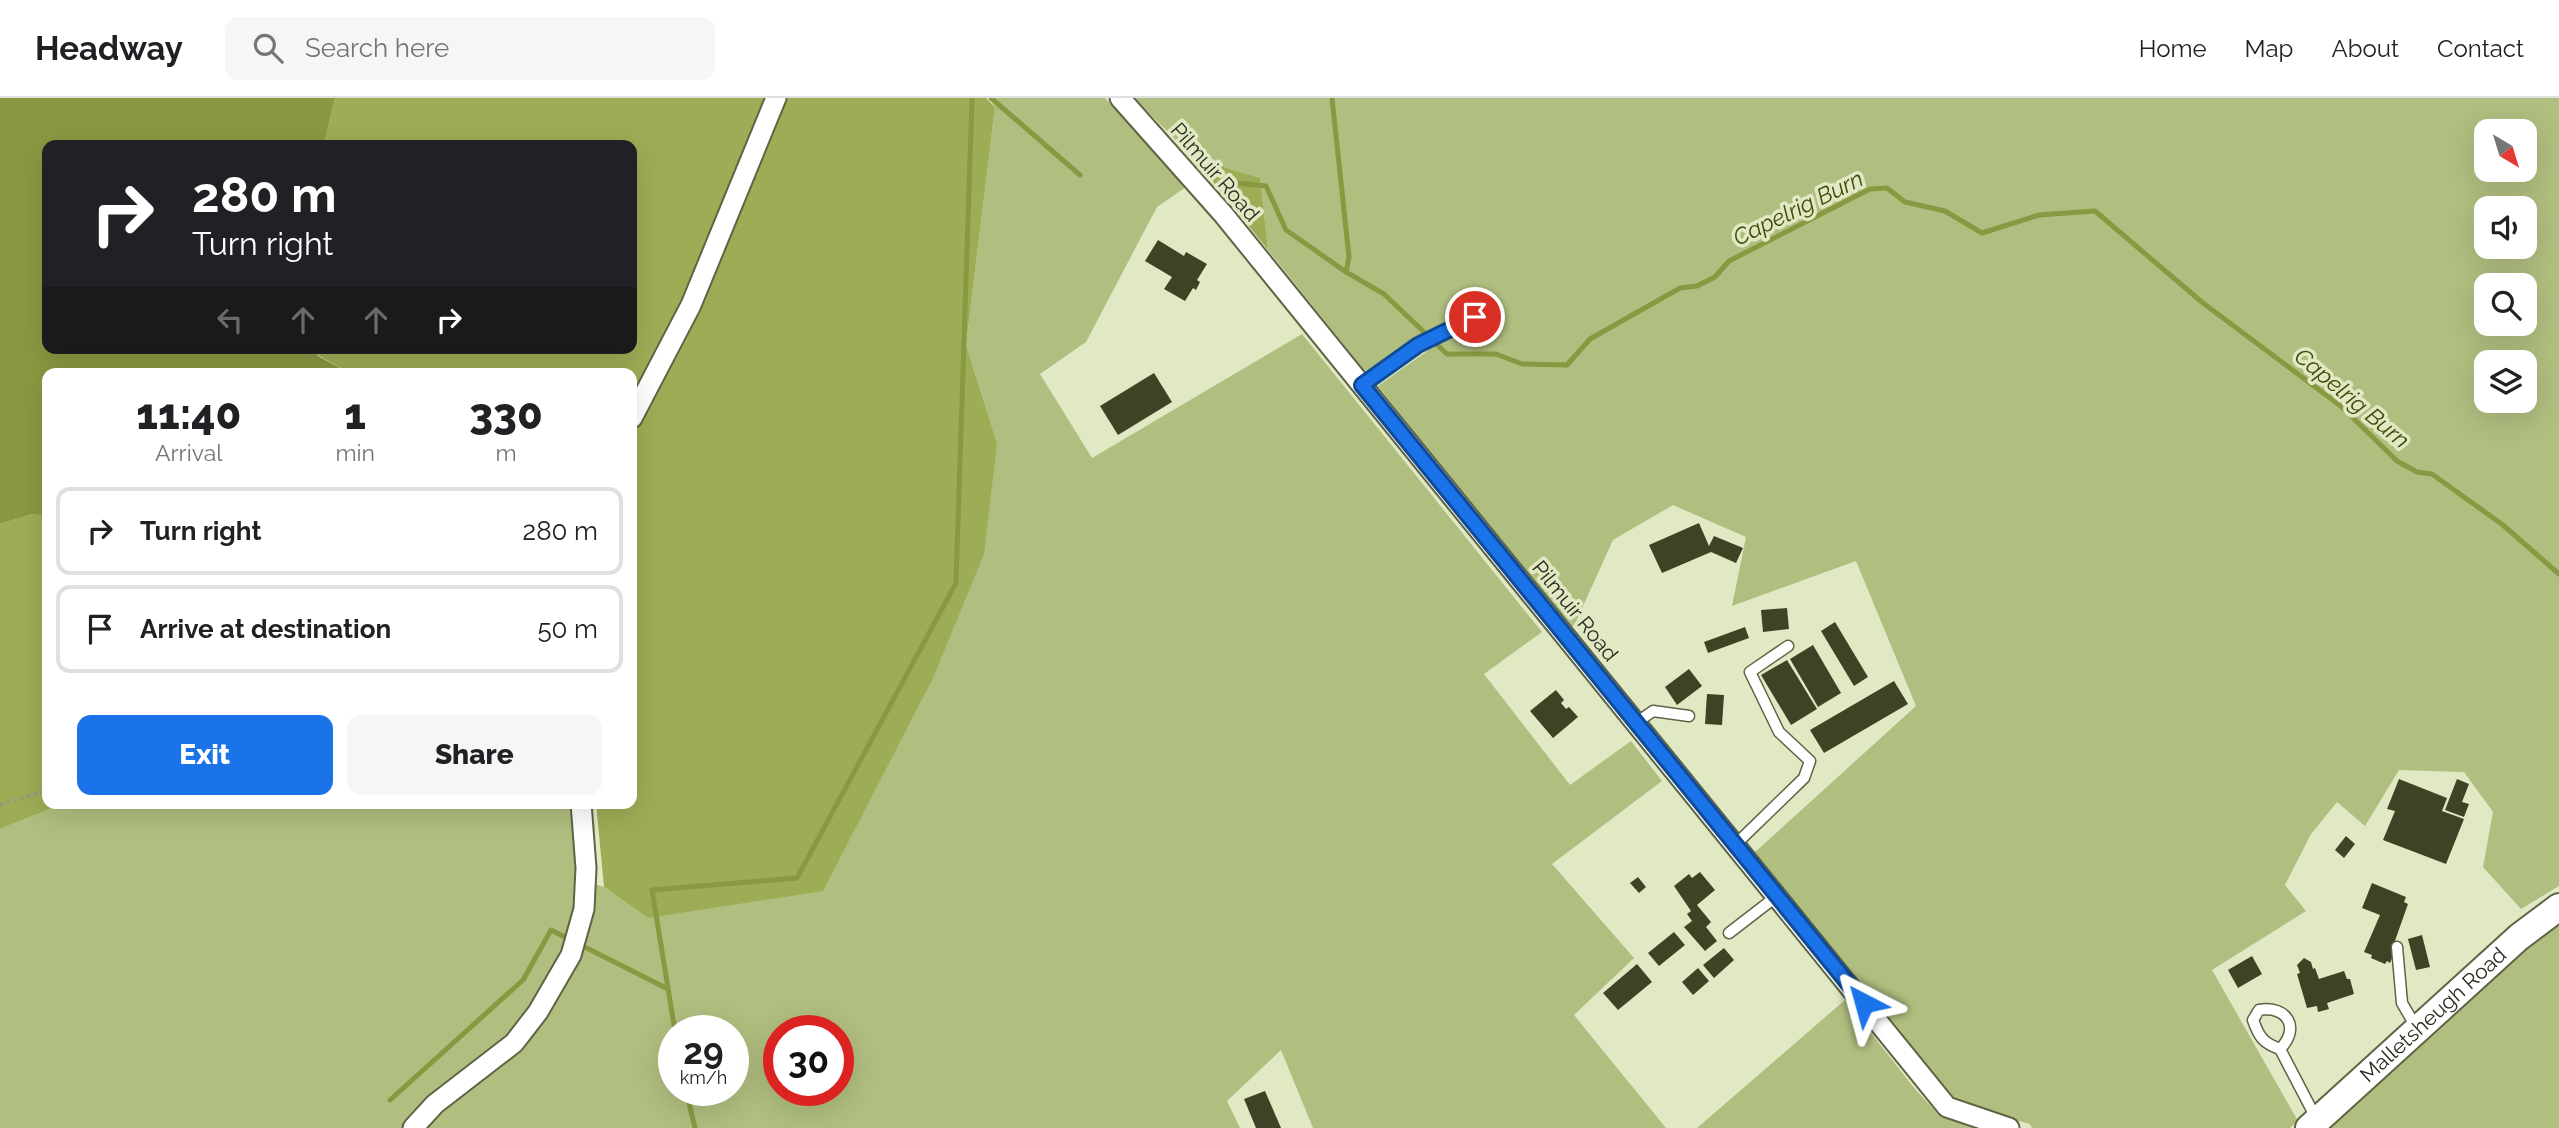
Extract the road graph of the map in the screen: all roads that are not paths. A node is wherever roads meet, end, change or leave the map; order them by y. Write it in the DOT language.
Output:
graph roads {
  1 [pos="776,98"];
  2 [pos="1120,98"];
  3 [pos="1475,317"];
  4 [pos="1362,385"];
  5 [pos="637,408"];
  6 [pos="1788,646"];
  7 [pos="1689,716"];
  8 [pos="1636,723"];
  9 [pos="581,809"];
  10 [pos="1735,845"];
  11 [pos="1777,896"];
  12 [pos="2559,907"];
  13 [pos="1729,933"];
  14 [pos="2397,947"];
  15 [pos="2418,1030"];
  16 [pos="2280,1049"];
  17 [pos="2314,1124"];
  18 [pos="413,1128"];
  19 [pos="2010,1128"];
  1 -- 5 [label="street"];
  2 -- 4 [label="street, Pilmuir Road"];
  3 -- 4 [label="lane"];
  4 -- 8 [label="street, Pilmuir Road"];
  6 -- 10 [label="lane"];
  7 -- 8 [label="lane"];
  8 -- 10 [label="street, Pilmuir Road"];
  9 -- 18 [label="street"];
  10 -- 11 [label="street, Pilmuir Road"];
  11 -- 13 [label="lane"];
  11 -- 19 [label="street, Pilmuir Road"];
  12 -- 15 [label="street, Malletsheugh Road"];
  14 -- 15 [label="lane"];
  15 -- 17 [label="street, Malletsheugh Road"];
  16 -- 16 [label="lane"];
  16 -- 17 [label="lane"];
}
